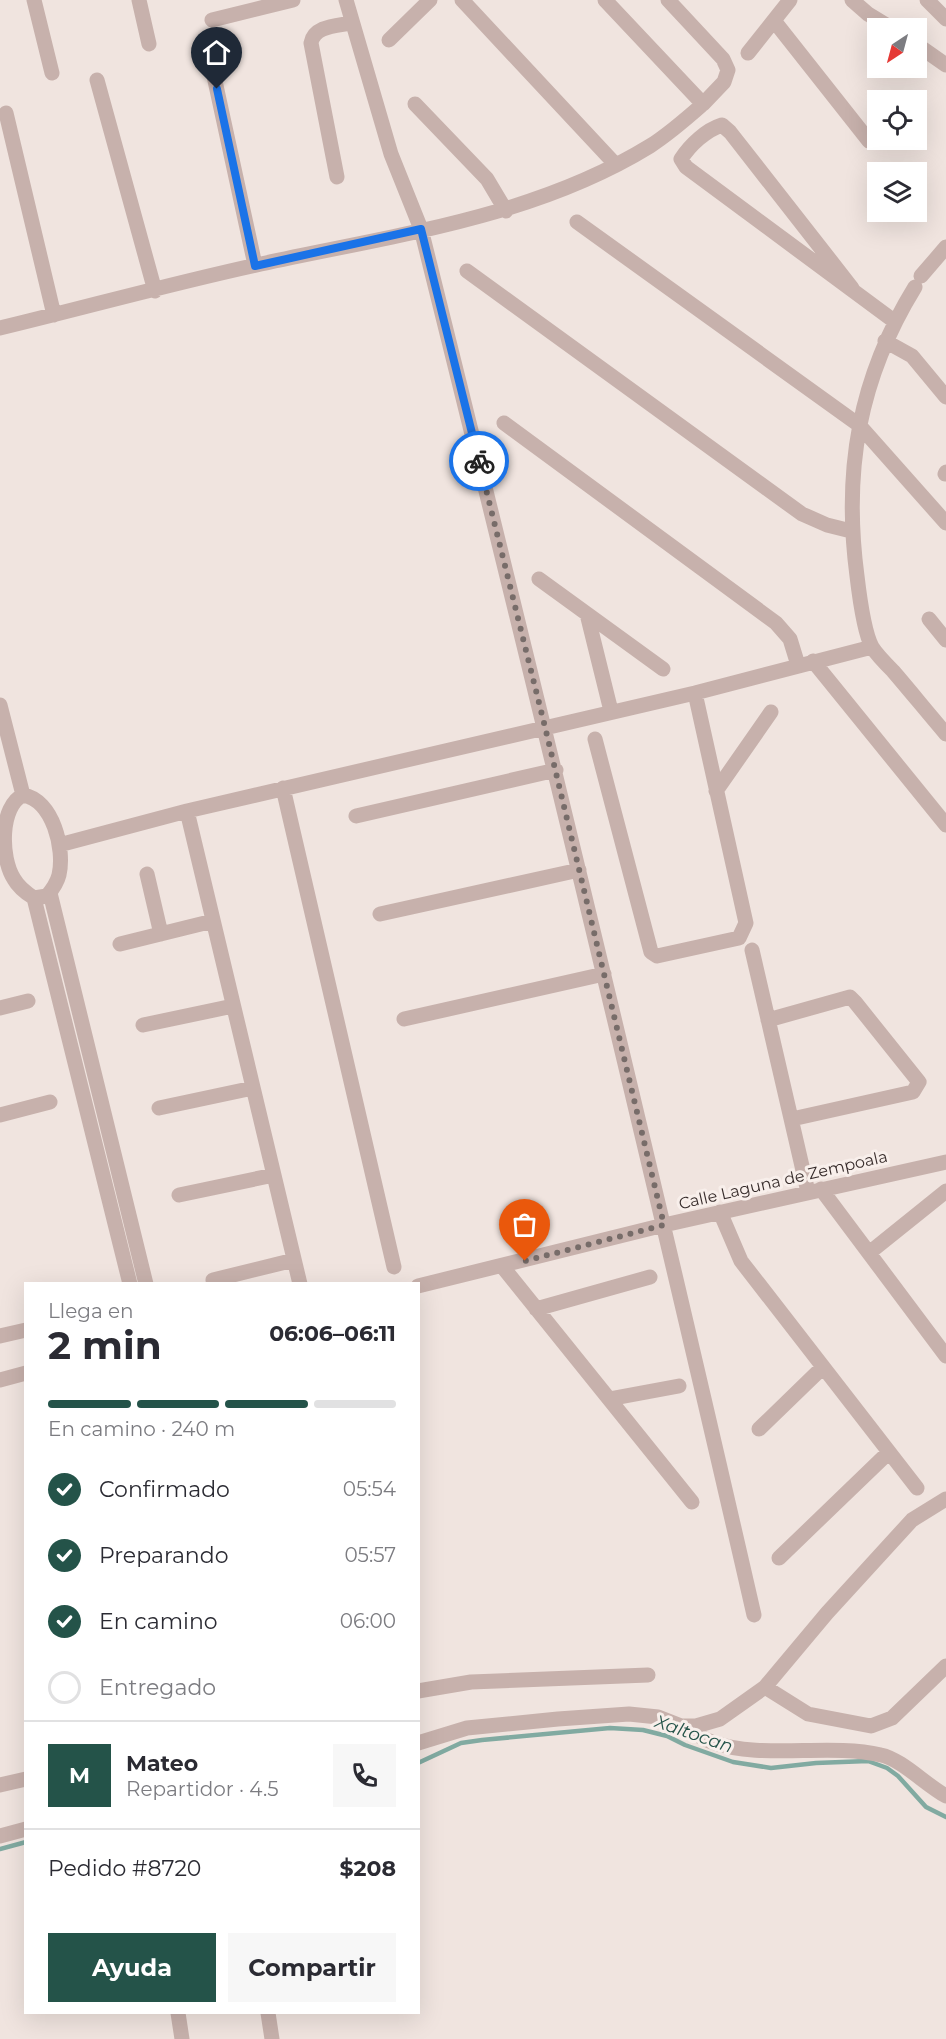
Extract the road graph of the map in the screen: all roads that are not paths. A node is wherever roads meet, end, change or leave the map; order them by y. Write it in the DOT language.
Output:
graph roads {
  1 [pos="34,0"];
  2 [pos="139,0"];
  3 [pos="293,0"];
  4 [pos="346,0"];
  5 [pos="430,0"];
  6 [pos="462,0"];
  7 [pos="605,0"];
  8 [pos="668,0"];
  9 [pos="790,0"];
  10 [pos="852,0"];
  11 [pos="927,0"];
  12 [pos="875,18"];
  13 [pos="946,19"];
  14 [pos="212,20"];
  15 [pos="775,22"];
  16 [pos="351,23"];
  17 [pos="389,40"];
  18 [pos="149,44"];
  19 [pos="927,52"];
  20 [pos="748,53"];
  21 [pos="946,66"];
  22 [pos="212,67"];
  23 [pos="52,73"];
  24 [pos="97,80"];
  25 [pos="415,104"];
  26 [pos="703,104"];
  27 [pos="6,113"];
  28 [pos="867,138"];
  29 [pos="616,165"];
  30 [pos="337,177"];
  31 [pos="506,211"];
  32 [pos="578,222"];
  33 [pos="421,229"];
  34 [pos="946,247"];
  35 [pos="255,266"];
  36 [pos="467,271"];
  37 [pos="852,288"];
  38 [pos="155,291"];
  39 [pos="54,315"];
  40 [pos="894,321"];
  41 [pos="0,328"];
  42 [pos="885,341"];
  43 [pos="946,397"];
  44 [pos="504,423"];
  45 [pos="859,425"];
  46 [pos="946,523"];
  47 [pos="851,531"];
  48 [pos="539,579"];
  49 [pos="587,614"];
  50 [pos="929,619"];
  51 [pos="946,640"];
  52 [pos="872,647"];
  53 [pos="806,663"];
  54 [pos="663,669"];
  55 [pos="695,693"];
  56 [pos="0,705"];
  57 [pos="611,711"];
  58 [pos="771,712"];
  59 [pos="545,727"];
  60 [pos="946,734"];
  61 [pos="595,739"];
  62 [pos="556,770"];
  63 [pos="283,788"];
  64 [pos="716,790"];
  65 [pos="23,795"];
  66 [pos="186,811"];
  67 [pos="356,816"];
  68 [pos="946,825"];
  69 [pos="59,845"];
  70 [pos="2,857"];
  71 [pos="579,870"];
  72 [pos="147,874"];
  73 [pos="50,893"];
  74 [pos="34,898"];
  75 [pos="380,914"];
  76 [pos="213,921"];
  77 [pos="161,934"];
  78 [pos="120,944"];
  79 [pos="752,950"];
  80 [pos="604,974"];
  81 [pos="28,1001"];
  82 [pos="233,1006"];
  83 [pos="0,1008"];
  84 [pos="404,1019"];
  85 [pos="768,1020"];
  86 [pos="143,1025"];
  87 [pos="253,1088"];
  88 [pos="50,1102"];
  89 [pos="159,1108"];
  90 [pos="0,1115"];
  91 [pos="792,1119"];
  92 [pos="946,1162"];
  93 [pos="274,1175"];
  94 [pos="815,1191"];
  95 [pos="946,1191"];
  96 [pos="179,1195"];
  97 [pos="720,1212"];
  98 [pos="664,1225"];
  99 [pos="869,1253"];
  100 [pos="294,1260"];
  101 [pos="502,1266"];
  102 [pos="394,1267"];
  103 [pos="650,1277"];
  104 [pos="213,1280"];
  105 [pos="130,1282"];
  106 [pos="146,1282"];
  107 [pos="300,1282"];
  108 [pos="420,1286"];
  109 [pos="536,1309"];
  110 [pos="24,1330"];
  111 [pos="0,1336"];
  112 [pos="946,1356"];
  113 [pos="823,1367"];
  114 [pos="24,1374"];
  115 [pos="0,1380"];
  116 [pos="679,1386"];
  117 [pos="609,1399"];
  118 [pos="759,1429"];
  119 [pos="889,1452"];
  120 [pos="917,1488"];
  121 [pos="946,1499"];
  122 [pos="692,1502"];
  123 [pos="779,1558"];
  124 [pos="754,1615"];
  125 [pos="946,1666"];
  126 [pos="648,1674"];
  127 [pos="940,1682"];
  128 [pos="765,1687"];
  129 [pos="420,1691"];
  130 [pos="681,1726"];
  131 [pos="420,1742"];
  132 [pos="24,1779"];
  133 [pos="0,1785"];
  134 [pos="946,1796"];
  135 [pos="24,1830"];
  136 [pos="0,1836"];
  137 [pos="178,2014"];
  138 [pos="268,2014"];
  139 [pos="182,2039"];
  140 [pos="272,2039"];
  1 -- 23 [label="street"];
  2 -- 18 [label="street"];
  3 -- 14 [label="street"];
  4 -- 16 [label="street"];
  5 -- 17 [label="street"];
  6 -- 29 [label="street"];
  7 -- 26 [label="street"];
  8 -- 26 [label="street"];
  9 -- 15 [label="street"];
  10 -- 12 [label="street"];
  11 -- 13 [label="street"];
  15 -- 20 [label="street"];
  15 -- 28 [label="street"];
  16 -- 30 [label="street"];
  16 -- 33 [label="street"];
  19 -- 21 [label="street"];
  22 -- 35 [label="street"];
  24 -- 38 [label="street"];
  25 -- 31 [label="street"];
  26 -- 29 [label="street"];
  27 -- 39 [label="street"];
  29 -- 31 [label="street"];
  31 -- 33 [label="street"];
  32 -- 45 [label="street"];
  33 -- 35 [label="street"];
  33 -- 59 [label="street"];
  34 -- 40 [label="street"];
  35 -- 38 [label="street"];
  36 -- 47 [label="street"];
  37 -- 37 [label="street"];
  37 -- 40 [label="street"];
  38 -- 39 [label="street"];
  39 -- 41 [label="street"];
  40 -- 42 [label="street"];
  42 -- 43 [label="street"];
  42 -- 45 [label="street"];
  44 -- 53 [label="street"];
  45 -- 46 [label="street"];
  45 -- 47 [label="street"];
  47 -- 52 [label="street"];
  48 -- 49 [label="street"];
  49 -- 54 [label="street"];
  49 -- 57 [label="street"];
  50 -- 51 [label="street"];
  52 -- 53 [label="street"];
  52 -- 60 [label="street"];
  53 -- 55 [label="street"];
  53 -- 68 [label="street"];
  55 -- 57 [label="street"];
  55 -- 64 [label="street"];
  56 -- 65 [label="street"];
  57 -- 59 [label="street"];
  58 -- 64 [label="street"];
  59 -- 62 [label="street"];
  59 -- 63 [label="street"];
  61 -- 64 [label="street"];
  62 -- 67 [label="street"];
  62 -- 71 [label="street"];
  63 -- 66 [label="street"];
  63 -- 102 [label="street"];
  65 -- 69 [label="street"];
  65 -- 70 [label="street"];
  66 -- 69 [label="street"];
  66 -- 76 [label="street"];
  69 -- 73 [label="street"];
  70 -- 74 [label="street"];
  71 -- 75 [label="street"];
  71 -- 80 [label="street"];
  72 -- 77 [label="street"];
  73 -- 74 [label="street"];
  73 -- 106 [label="street"];
  74 -- 105 [label="street"];
  76 -- 77 [label="street"];
  76 -- 82 [label="street"];
  77 -- 78 [label="street"];
  79 -- 85 [label="street"];
  80 -- 84 [label="street"];
  80 -- 98 [label="street"];
  81 -- 83 [label="street"];
  82 -- 86 [label="street"];
  82 -- 87 [label="street"];
  85 -- 91 [label="street"];
  85 -- 91 [label="street"];
  87 -- 89 [label="street"];
  87 -- 93 [label="street"];
  88 -- 90 [label="street"];
  91 -- 94 [label="street"];
  92 -- 94 [label="street, Calle Laguna de Zempoala"];
  93 -- 96 [label="street"];
  93 -- 100 [label="street"];
  94 -- 97 [label="street, Calle Laguna de Zempoala"];
  94 -- 99 [label="street"];
  95 -- 99 [label="street"];
  97 -- 98 [label="street, Calle Laguna de Zempoala"];
  97 -- 113 [label="street"];
  98 -- 101 [label="street, Calle Laguna de Zempoala"];
  98 -- 124 [label="street"];
  99 -- 112 [label="street"];
  100 -- 104 [label="street"];
  100 -- 107 [label="street"];
  101 -- 108 [label="street, Calle Laguna de Zempoala"];
  101 -- 109 [label="street"];
  103 -- 109 [label="street"];
  109 -- 117 [label="street"];
  110 -- 111 [label="street"];
  113 -- 118 [label="street"];
  113 -- 119 [label="street"];
  114 -- 115 [label="street"];
  116 -- 117 [label="street"];
  117 -- 122 [label="street"];
  119 -- 120 [label="street"];
  119 -- 123 [label="street"];
  121 -- 128 [label="street"];
  125 -- 127 [label="street"];
  126 -- 129 [label="street"];
  127 -- 128 [label="street"];
  128 -- 130 [label="street"];
  130 -- 131 [label="street"];
  130 -- 134 [label="street"];
  132 -- 133 [label="street"];
  135 -- 136 [label="street"];
  137 -- 139 [label="street"];
  138 -- 140 [label="street"];
}
